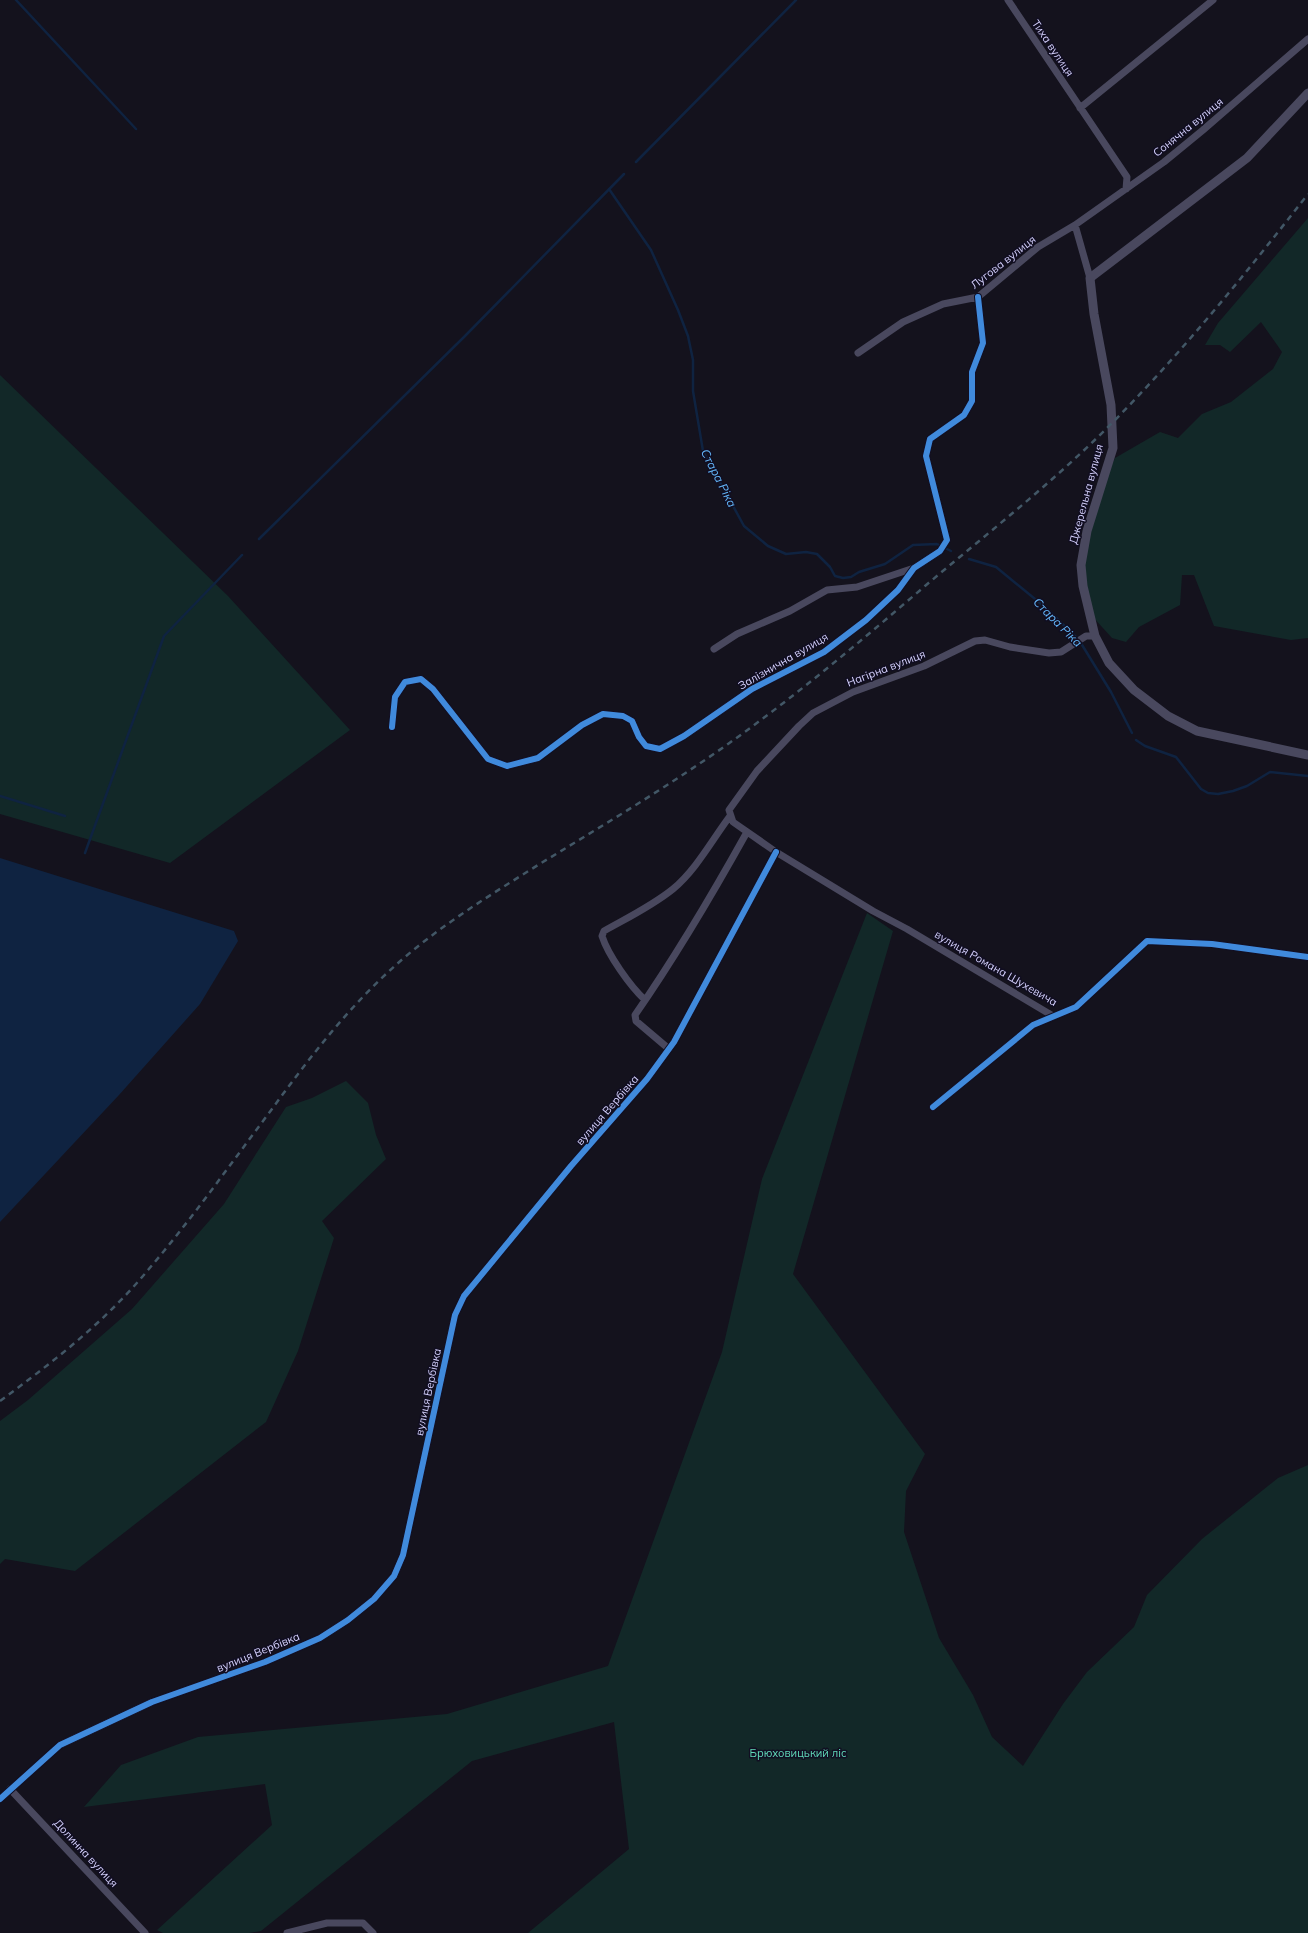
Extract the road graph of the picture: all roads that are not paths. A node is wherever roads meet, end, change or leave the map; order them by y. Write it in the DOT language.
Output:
graph roads {
  1 [pos="1008,0"];
  2 [pos="1213,0"];
  3 [pos="1308,39"];
  4 [pos="1308,93"];
  5 [pos="1080,108"];
  6 [pos="1126,189"];
  7 [pos="1075,225"];
  8 [pos="1090,278"];
  9 [pos="978,297"];
  10 [pos="858,353"];
  11 [pos="914,568"];
  12 [pos="1090,636"];
  13 [pos="714,649"];
  14 [pos="392,727"];
  15 [pos="1308,755"];
  16 [pos="730,816"];
  17 [pos="747,832"];
  18 [pos="776,852"];
  19 [pos="1308,957"];
  20 [pos="645,1000"];
  21 [pos="1052,1016"];
  22 [pos="669,1049"];
  23 [pos="933,1107"];
  24 [pos="10,1789"];
  25 [pos="0,1799"];
  26 [pos="145,1933"];
  27 [pos="287,1933"];
  28 [pos="373,1933"];
  1 -- 5 [label="street, Тиха вулиця"];
  2 -- 5 [label="street"];
  3 -- 6 [label="street, Сонячна вулиця"];
  4 -- 8 [label="street"];
  5 -- 6 [label="street, Тиха вулиця"];
  6 -- 7 [label="street, Сонячна вулиця"];
  7 -- 8 [label="street, Джерельна вулиця"];
  7 -- 9 [label="street, Лугова вулиця"];
  8 -- 12 [label="street, Джерельна вулиця"];
  9 -- 10 [label="street, Лугова вулиця"];
  9 -- 11 [label="street, Залізнична вулиця"];
  11 -- 13 [label="street, Залізнична вулиця"];
  11 -- 14 [label="street, Залізнична вулиця"];
  12 -- 15 [label="street, Джерельна вулиця"];
  12 -- 16 [label="street, Нагірна вулиця"];
  16 -- 17 [label="street, вулиця Романа Шухевича"];
  16 -- 20 [label="street, Нагірна вулиця"];
  17 -- 18 [label="street, вулиця Романа Шухевича"];
  17 -- 20 [label="street"];
  18 -- 21 [label="street, вулиця Романа Шухевича"];
  18 -- 22 [label="street, вулиця Вербівка"];
  19 -- 21 [label="street, вулиця Романа Шухевича"];
  20 -- 22 [label="street"];
  21 -- 23 [label="street"];
  22 -- 24 [label="street, вулиця Вербівка"];
  24 -- 25 [label="street, вулиця Вербівка"];
  24 -- 26 [label="street, Долинна вулиця"];
  27 -- 28 [label="street"];
}
